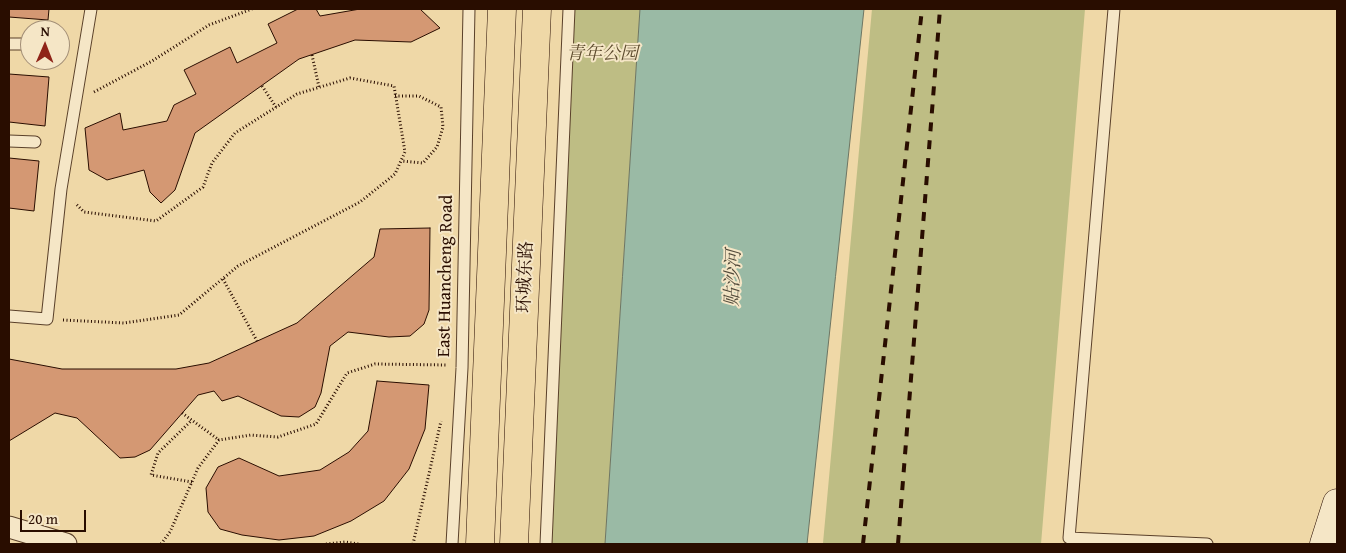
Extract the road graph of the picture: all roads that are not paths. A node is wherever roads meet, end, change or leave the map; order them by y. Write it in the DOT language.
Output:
graph roads {
  1 [pos="91,9"];
  2 [pos="469,9"];
  3 [pos="502,9"];
  4 [pos="537,9"];
  5 [pos="569,9"];
  6 [pos="1114,9"];
  7 [pos="9,141"];
  8 [pos="35,142"];
  9 [pos="9,316"];
  10 [pos="1337,504"];
  11 [pos="9,527"];
  12 [pos="66,544"];
  13 [pos="452,544"];
  14 [pos="480,544"];
  15 [pos="514,544"];
  16 [pos="546,544"];
  17 [pos="1207,544"];
  18 [pos="1324,544"];
  1 -- 9 [label="lane"];
  2 -- 13 [label="lane, East Huancheng Road"];
  3 -- 14 [label="main road, 环城东路"];
  4 -- 15 [label="main road, 环城东路"];
  5 -- 16 [label="lane"];
  6 -- 17 [label="lane"];
  7 -- 8 [label="lane"];
  10 -- 18 [label="main road"];
  11 -- 12 [label="street"];
}
